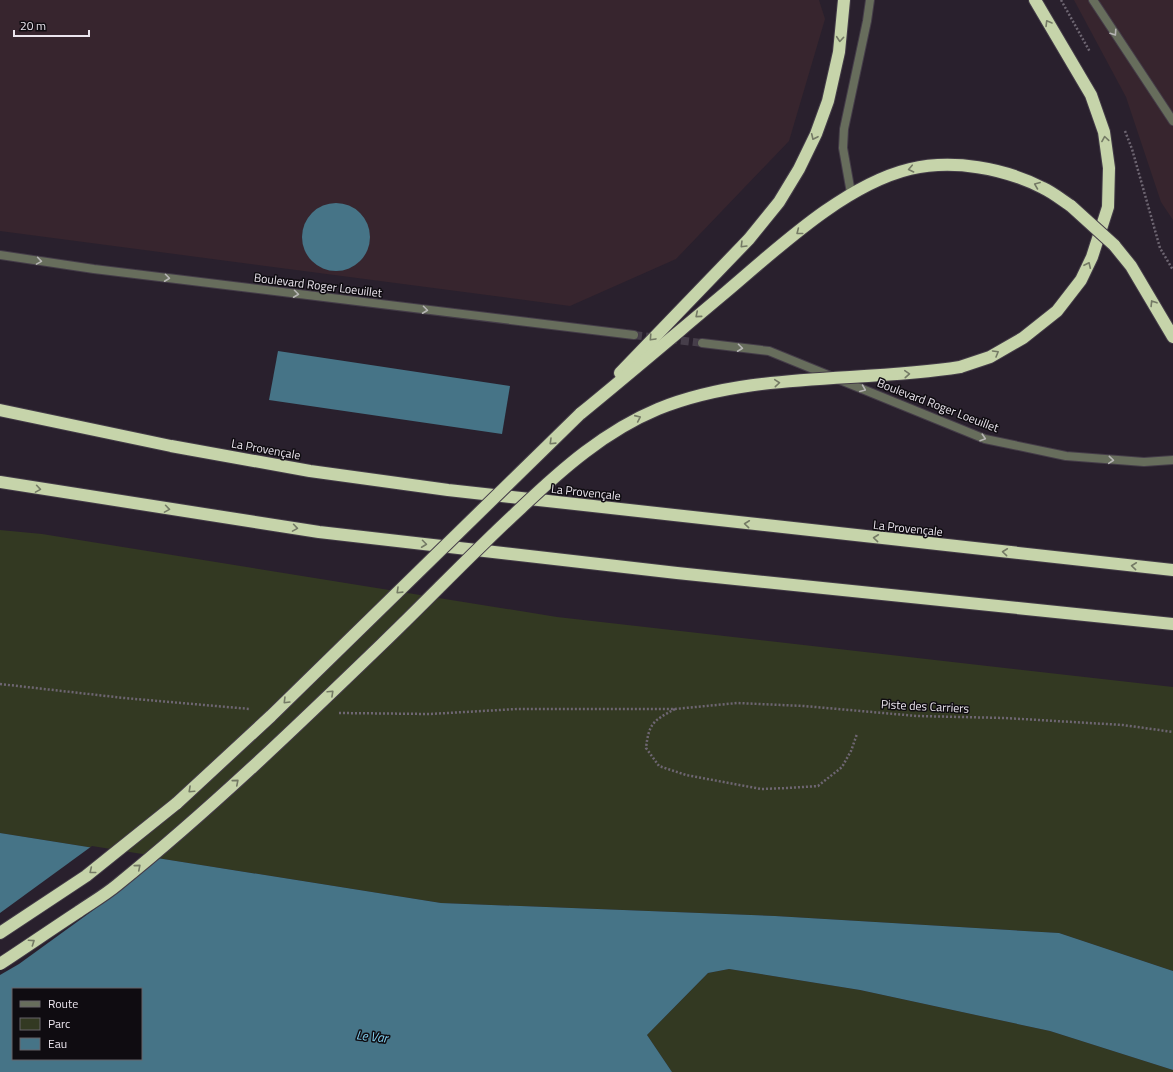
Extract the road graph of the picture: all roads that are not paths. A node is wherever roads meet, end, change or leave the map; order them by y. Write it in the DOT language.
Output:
graph roads {
  1 [pos="844,0"];
  2 [pos="870,0"];
  3 [pos="1035,0"];
  4 [pos="1093,0"];
  5 [pos="1173,122"];
  6 [pos="852,193"];
  7 [pos="0,255"];
  8 [pos="634,335"];
  9 [pos="1173,336"];
  10 [pos="702,343"];
  11 [pos="0,410"];
  12 [pos="580,414"];
  13 [pos="1173,460"];
  14 [pos="0,482"];
  15 [pos="1173,570"];
  16 [pos="1173,624"];
  17 [pos="0,933"];
  18 [pos="0,964"];
  1 -- 12 [label="highway, one-way"];
  2 -- 6 [label="street"];
  18 -- 3 [label="highway, one-way, bridge"];
  4 -- 5 [label="street, one-way"];
  9 -- 6 [label="highway, one-way, bridge"];
  6 -- 12 [label="highway, one-way"];
  7 -- 8 [label="street, Boulevard Roger Loeuillet, one-way"];
  10 -- 13 [label="street, Boulevard Roger Loeuillet, one-way"];
  15 -- 11 [label="highway, La Provençale, one-way"];
  12 -- 17 [label="highway, one-way, bridge"];
  14 -- 16 [label="highway, one-way"];
}
